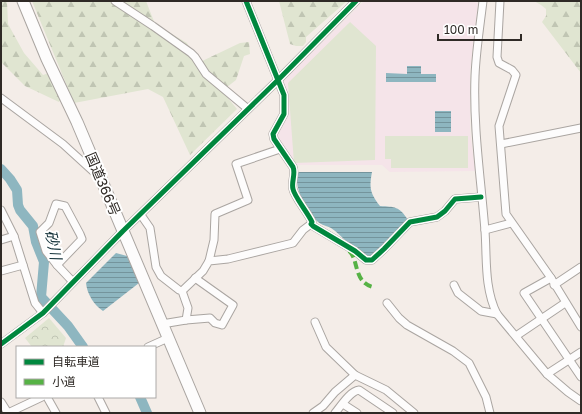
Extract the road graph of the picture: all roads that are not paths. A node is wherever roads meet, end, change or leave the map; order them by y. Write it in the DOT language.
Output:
graph roads {
  1 [pos="23,1"];
  2 [pos="115,1"];
  3 [pos="246,1"];
  4 [pos="356,1"];
  5 [pos="483,1"];
  6 [pos="500,1"];
  7 [pos="278,80"];
  8 [pos="1,98"];
  9 [pos="248,110"];
  10 [pos="581,128"];
  11 [pos="501,144"];
  12 [pos="280,149"];
  13 [pos="99,177"];
  14 [pos="481,197"];
  15 [pos="1,211"];
  16 [pos="141,215"];
  17 [pos="512,222"];
  18 [pos="311,224"];
  19 [pos="485,230"];
  20 [pos="123,231"];
  21 [pos="14,236"];
  22 [pos="1,240"];
  23 [pos="209,262"];
  24 [pos="23,265"];
  25 [pos="56,265"];
  26 [pos="581,267"];
  27 [pos="1,271"];
  28 [pos="195,278"];
  29 [pos="74,282"];
  30 [pos="553,282"];
  31 [pos="454,285"];
  32 [pos="182,291"];
  33 [pos="387,303"];
  34 [pos="565,303"];
  35 [pos="44,311"];
  36 [pos="497,314"];
  37 [pos="578,315"];
  38 [pos="541,318"];
  39 [pos="186,320"];
  40 [pos="315,322"];
  41 [pos="162,324"];
  42 [pos="581,326"];
  43 [pos="516,336"];
  44 [pos="168,338"];
  45 [pos="1,344"];
  46 [pos="150,346"];
  47 [pos="581,352"];
  48 [pos="570,360"];
  49 [pos="547,374"];
  50 [pos="354,375"];
  51 [pos="581,377"];
  52 [pos="40,398"];
  53 [pos="48,398"];
  54 [pos="98,398"];
  55 [pos="581,401"];
  56 [pos="1,402"];
  57 [pos="343,404"];
  58 [pos="8,413"];
  59 [pos="56,413"];
  60 [pos="106,413"];
  61 [pos="200,413"];
  62 [pos="313,413"];
  63 [pos="335,413"];
  64 [pos="357,413"];
  65 [pos="393,413"];
  66 [pos="414,413"];
  67 [pos="490,413"];
  1 -- 13 [label="highway, 国道366号"];
  2 -- 9 [label="street"];
  3 -- 7 [label="street"];
  4 -- 7 [label="street"];
  5 -- 14 [label="street"];
  6 -- 11 [label="street"];
  7 -- 9 [label="street"];
  7 -- 12 [label="street"];
  8 -- 13 [label="street"];
  9 -- 16 [label="street"];
  10 -- 11 [label="street"];
  11 -- 17 [label="street"];
  12 -- 18 [label="street"];
  12 -- 23 [label="street"];
  13 -- 20 [label="highway, 国道366号"];
  14 -- 18 [label="street"];
  14 -- 19 [label="street"];
  15 -- 21 [label="street"];
  16 -- 20 [label="street"];
  16 -- 32 [label="street"];
  17 -- 19 [label="street"];
  17 -- 30 [label="street"];
  18 -- 23 [label="street"];
  19 -- 36 [label="street"];
  20 -- 29 [label="street"];
  20 -- 41 [label="highway, 国道366号"];
  21 -- 22 [label="street"];
  21 -- 24 [label="street"];
  23 -- 28 [label="street"];
  24 -- 27 [label="street"];
  24 -- 35 [label="street"];
  25 -- 25 [label="street"];
  25 -- 29 [label="street"];
  26 -- 30 [label="street"];
  28 -- 32 [label="street"];
  28 -- 39 [label="street"];
  29 -- 35 [label="street"];
  30 -- 34 [label="street"];
  30 -- 38 [label="street"];
  31 -- 36 [label="street"];
  32 -- 39 [label="street"];
  33 -- 67 [label="street"];
  34 -- 37 [label="street"];
  34 -- 38 [label="street"];
  35 -- 45 [label="street"];
  36 -- 43 [label="street"];
  37 -- 42 [label="street"];
  38 -- 43 [label="street"];
  38 -- 48 [label="street"];
  39 -- 41 [label="street"];
  40 -- 50 [label="street"];
  41 -- 44 [label="highway, 国道366号"];
  43 -- 49 [label="street"];
  44 -- 46 [label="street"];
  44 -- 61 [label="highway, 国道366号"];
  47 -- 48 [label="street"];
  48 -- 49 [label="street"];
  48 -- 51 [label="street"];
  49 -- 55 [label="street"];
  50 -- 62 [label="street"];
  50 -- 66 [label="street"];
  52 -- 58 [label="street"];
  53 -- 59 [label="street"];
  54 -- 60 [label="street"];
  56 -- 58 [label="street"];
  57 -- 63 [label="street"];
  57 -- 64 [label="street"];
  57 -- 65 [label="street"];
}
